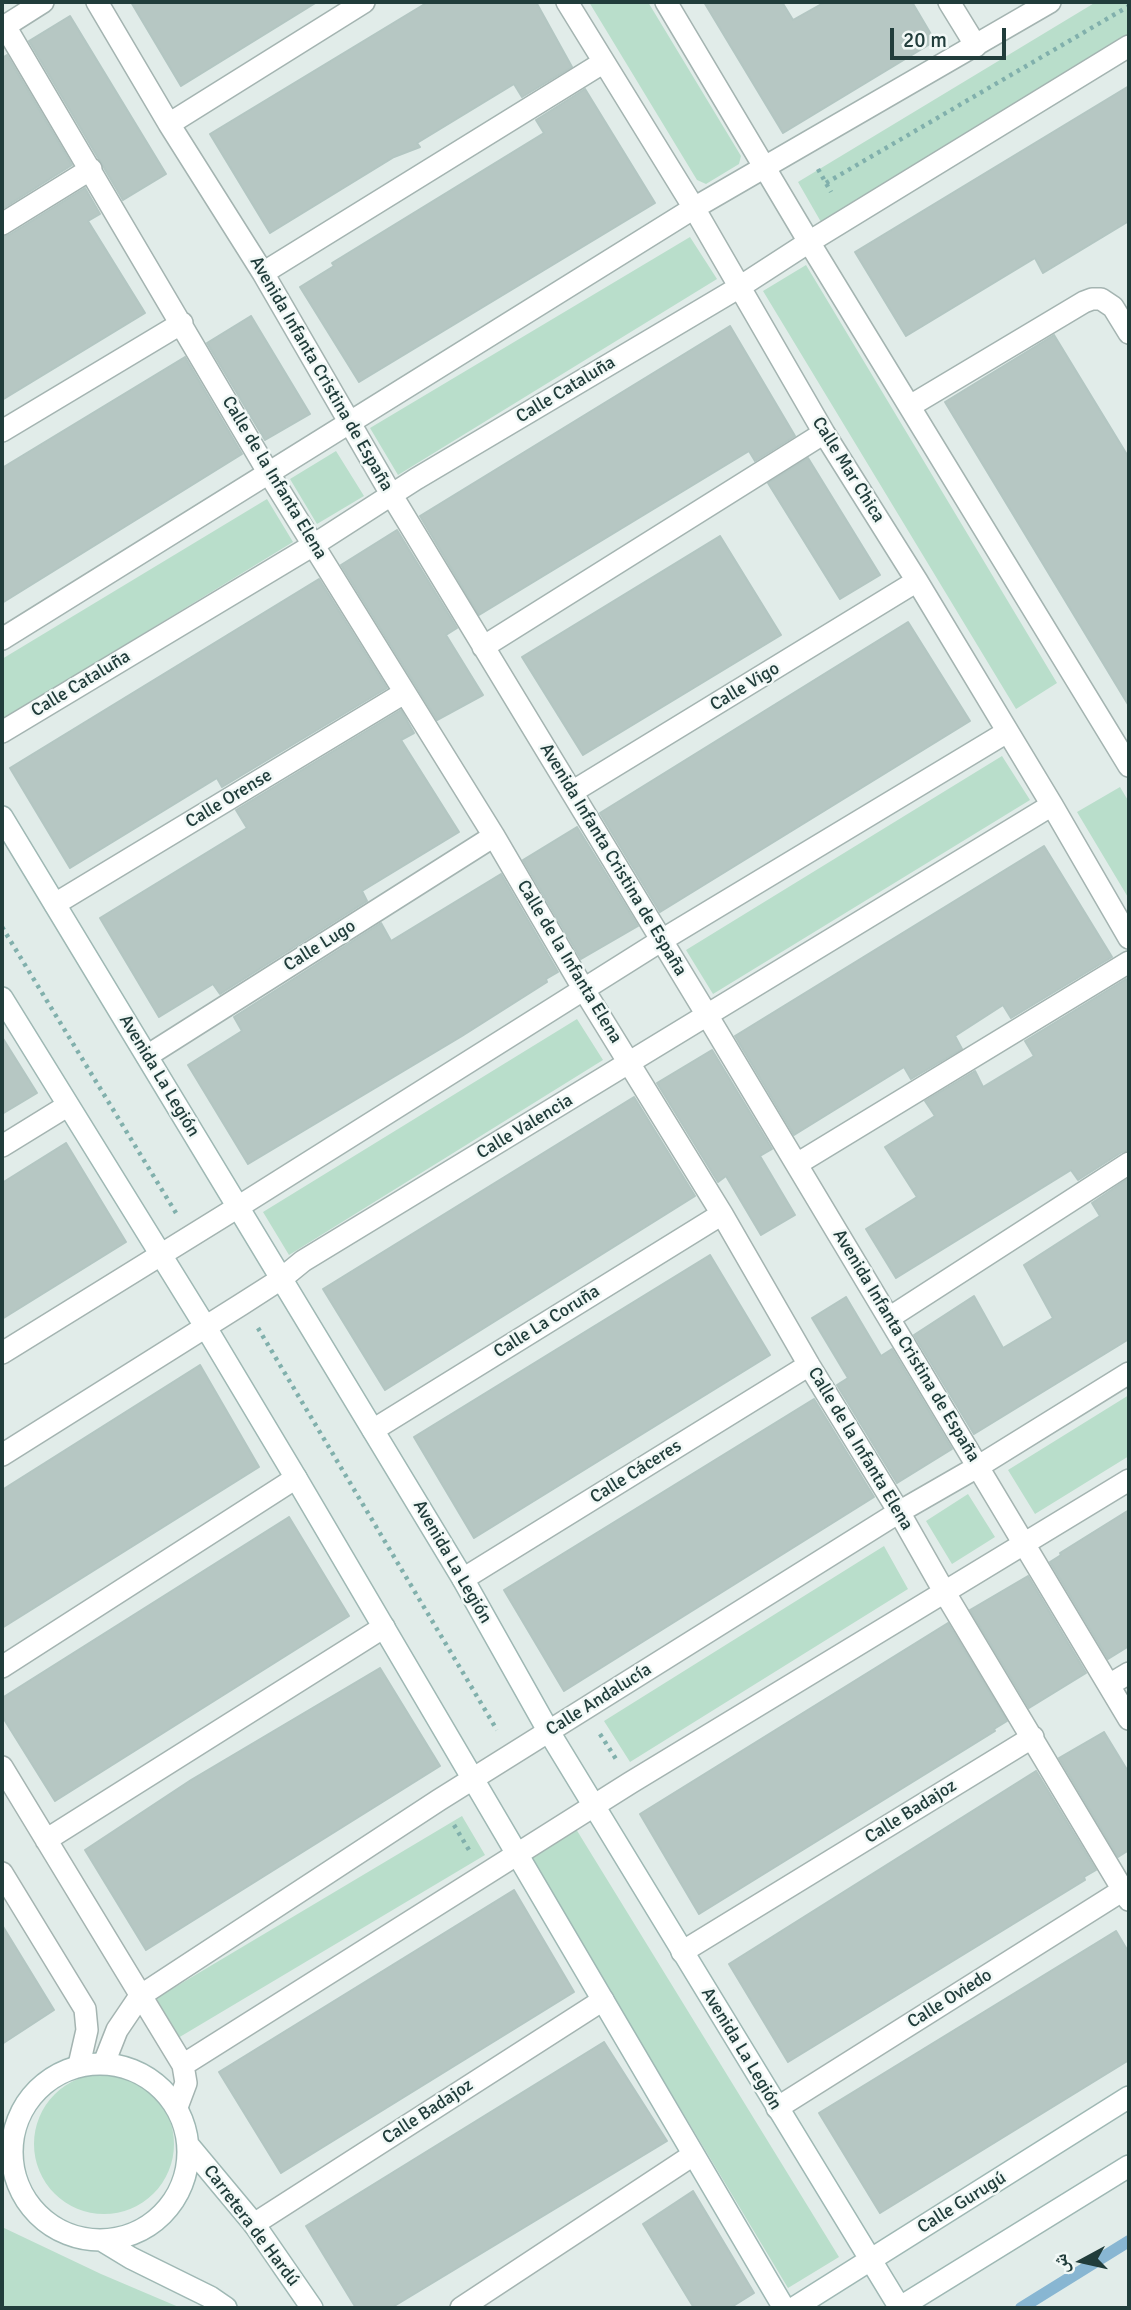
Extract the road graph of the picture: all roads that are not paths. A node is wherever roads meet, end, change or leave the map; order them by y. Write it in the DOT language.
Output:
graph roads {
  1 [pos="43,2"];
  2 [pos="97,2"];
  3 [pos="364,2"];
  4 [pos="567,2"];
  5 [pos="666,2"];
  6 [pos="949,2"];
  7 [pos="1050,2"];
  8 [pos="3,27"];
  9 [pos="976,46"];
  10 [pos="1129,46"];
  11 [pos="604,62"];
  12 [pos="169,124"];
  13 [pos="765,165"];
  14 [pos="91,169"];
  15 [pos="694,208"];
  16 [pos="2,224"];
  17 [pos="809,242"];
  18 [pos="263,273"];
  19 [pos="738,288"];
  20 [pos="181,323"];
  21 [pos="1129,333"];
  22 [pos="910,406"];
  23 [pos="349,423"];
  24 [pos="2,431"];
  25 [pos="824,433"];
  26 [pos="268,472"];
  27 [pos="391,494"];
  28 [pos="315,544"];
  29 [pos="917,581"];
  30 [pos="2,639"];
  31 [pos="483,647"];
  32 [pos="404,693"];
  33 [pos="2,732"];
  34 [pos="1007,732"];
  35 [pos="1129,765"];
  36 [pos="572,792"];
  37 [pos="1052,805"];
  38 [pos="2,817"];
  39 [pos="494,836"];
  40 [pos="55,904"];
  41 [pos="1129,939"];
  42 [pos="662,940"];
  43 [pos="1129,962"];
  44 [pos="584,989"];
  45 [pos="2,998"];
  46 [pos="707,1015"];
  47 [pos="146,1056"];
  48 [pos="629,1063"];
  49 [pos="66,1106"];
  50 [pos="2,1146"];
  51 [pos="1129,1163"];
  52 [pos="797,1164"];
  53 [pos="238,1207"];
  54 [pos="722,1214"];
  55 [pos="161,1255"];
  56 [pos="281,1279"];
  57 [pos="889,1318"];
  58 [pos="205,1326"];
  59 [pos="2,1353"];
  60 [pos="809,1365"];
  61 [pos="1129,1373"];
  62 [pos="373,1430"];
  63 [pos="2,1455"];
  64 [pos="979,1466"];
  65 [pos="296,1478"];
  66 [pos="1129,1480"];
  67 [pos="900,1512"];
  68 [pos="1024,1544"];
  69 [pos="463,1580"];
  70 [pos="945,1593"];
  71 [pos="384,1627"];
  72 [pos="2,1667"];
  73 [pos="1129,1673"];
  74 [pos="1109,1685"];
  75 [pos="1129,1719"];
  76 [pos="549,1732"];
  77 [pos="1033,1737"];
  78 [pos="2,1767"];
  79 [pos="474,1779"];
  80 [pos="594,1806"];
  81 [pos="46,1840"];
  82 [pos="517,1853"];
  83 [pos="2,1873"];
  84 [pos="1126,1895"];
  85 [pos="682,1952"];
  86 [pos="140,1996"];
  87 [pos="603,2000"];
  88 [pos="104,2063"];
  89 [pos="79,2065"];
  90 [pos="183,2065"];
  91 [pos="1129,2097"];
  92 [pos="177,2107"];
  93 [pos="777,2108"];
  94 [pos="11,2114"];
  95 [pos="189,2146"];
  96 [pos="693,2155"];
  97 [pos="1129,2166"];
  98 [pos="11,2190"];
  99 [pos="254,2224"];
  100 [pos="103,2241"];
  101 [pos="871,2260"];
  102 [pos="226,2308"];
  103 [pos="312,2308"];
  104 [pos="461,2308"];
  105 [pos="783,2308"];
  106 [pos="794,2308"];
  107 [pos="900,2308"];
  1 -- 8 [label="street"];
  2 -- 12 [label="street, Avenida Infanta Cristina de España"];
  3 -- 12 [label="street"];
  4 -- 11 [label="street, Calle Mar Chica"];
  5 -- 13 [label="street"];
  6 -- 9 [label="street"];
  7 -- 9 [label="street"];
  8 -- 14 [label="street, Calle de la Infanta Elena"];
  9 -- 13 [label="street"];
  10 -- 17 [label="street, Calle Cataluña"];
  11 -- 15 [label="street, Calle Mar Chica"];
  11 -- 18 [label="street"];
  12 -- 18 [label="street, Avenida Infanta Cristina de España"];
  13 -- 15 [label="street"];
  13 -- 17 [label="street"];
  14 -- 16 [label="street"];
  14 -- 20 [label="street, Calle de la Infanta Elena"];
  15 -- 19 [label="street, Calle Mar Chica"];
  15 -- 23 [label="street"];
  17 -- 19 [label="street, Calle Cataluña"];
  17 -- 22 [label="street"];
  18 -- 23 [label="street, Avenida Infanta Cristina de España"];
  19 -- 25 [label="street, Calle Mar Chica"];
  19 -- 27 [label="street, Calle Cataluña"];
  20 -- 24 [label="street"];
  20 -- 26 [label="street, Calle de la Infanta Elena"];
  21 -- 22 [label="street"];
  22 -- 35 [label="street"];
  23 -- 26 [label="street"];
  23 -- 27 [label="street, Avenida Infanta Cristina de España"];
  25 -- 29 [label="street, Calle Mar Chica"];
  25 -- 31 [label="street"];
  26 -- 28 [label="street, Calle de la Infanta Elena"];
  26 -- 30 [label="street"];
  27 -- 28 [label="street, Calle Cataluña"];
  27 -- 31 [label="street, Avenida Infanta Cristina de España"];
  28 -- 32 [label="street, Calle de la Infanta Elena"];
  28 -- 33 [label="street, Calle Cataluña"];
  29 -- 34 [label="street, Calle Mar Chica"];
  29 -- 36 [label="street, Calle Vigo"];
  31 -- 36 [label="street, Avenida Infanta Cristina de España"];
  32 -- 39 [label="street, Calle de la Infanta Elena"];
  32 -- 40 [label="street, Calle Orense"];
  34 -- 37 [label="street, Calle Mar Chica"];
  34 -- 42 [label="street"];
  36 -- 42 [label="street, Avenida Infanta Cristina de España"];
  37 -- 41 [label="street, Calle Mar Chica"];
  37 -- 46 [label="street, Calle Valencia"];
  38 -- 40 [label="street, Avenida La Legión"];
  39 -- 44 [label="street, Calle de la Infanta Elena"];
  39 -- 47 [label="street, Calle Lugo"];
  40 -- 47 [label="street, Avenida La Legión"];
  42 -- 44 [label="street"];
  42 -- 46 [label="street, Avenida Infanta Cristina de España"];
  43 -- 52 [label="street"];
  44 -- 48 [label="street, Calle de la Infanta Elena"];
  44 -- 53 [label="street"];
  45 -- 49 [label="street"];
  46 -- 48 [label="street, Calle Valencia"];
  46 -- 52 [label="street, Avenida Infanta Cristina de España"];
  47 -- 53 [label="street, Avenida La Legión"];
  48 -- 54 [label="street, Calle de la Infanta Elena"];
  48 -- 56 [label="street, Calle Valencia"];
  49 -- 50 [label="street"];
  49 -- 55 [label="street"];
  51 -- 57 [label="street"];
  52 -- 57 [label="street, Avenida Infanta Cristina de España"];
  53 -- 55 [label="street"];
  53 -- 56 [label="street, Avenida La Legión"];
  54 -- 60 [label="street, Calle de la Infanta Elena"];
  54 -- 62 [label="street, Calle La Coruña"];
  55 -- 58 [label="street"];
  55 -- 59 [label="street"];
  56 -- 58 [label="street, Calle Valencia"];
  56 -- 62 [label="street, Avenida La Legión"];
  57 -- 64 [label="street, Avenida Infanta Cristina de España"];
  58 -- 63 [label="street, Calle Valencia"];
  58 -- 65 [label="street"];
  60 -- 67 [label="street, Calle de la Infanta Elena"];
  60 -- 69 [label="street, Calle Cáceres"];
  61 -- 64 [label="street, Calle Andalucía"];
  62 -- 69 [label="street, Avenida La Legión"];
  64 -- 67 [label="street, Calle Andalucía"];
  64 -- 68 [label="street, Avenida Infanta Cristina de España"];
  65 -- 71 [label="street"];
  65 -- 72 [label="street"];
  66 -- 68 [label="street"];
  67 -- 70 [label="street, Calle de la Infanta Elena"];
  67 -- 76 [label="street, Calle Andalucía"];
  68 -- 70 [label="street"];
  68 -- 74 [label="street, Avenida Infanta Cristina de España"];
  69 -- 76 [label="street, Avenida La Legión"];
  70 -- 77 [label="street, Calle de la Infanta Elena"];
  70 -- 80 [label="street"];
  71 -- 79 [label="street"];
  71 -- 81 [label="street"];
  73 -- 74 [label="street"];
  74 -- 75 [label="street, Avenida Infanta Cristina de España"];
  76 -- 79 [label="street, Calle Andalucía"];
  76 -- 80 [label="street, Avenida La Legión"];
  77 -- 84 [label="street, Calle de la Infanta Elena"];
  77 -- 85 [label="street, Calle Badajoz"];
  78 -- 81 [label="street"];
  79 -- 82 [label="street"];
  79 -- 86 [label="street, Calle Andalucía"];
  80 -- 82 [label="street"];
  80 -- 85 [label="street, Avenida La Legión"];
  81 -- 86 [label="street"];
  82 -- 87 [label="street"];
  82 -- 90 [label="street"];
  83 -- 89 [label="street"];
  84 -- 93 [label="street, Calle Oviedo"];
  85 -- 93 [label="street, Avenida La Legión"];
  86 -- 88 [label="street, Calle Andalucía"];
  86 -- 90 [label="street"];
  87 -- 96 [label="street"];
  87 -- 99 [label="street, Calle Badajoz"];
  88 -- 89 [label="street"];
  88 -- 92 [label="street"];
  89 -- 94 [label="street"];
  90 -- 92 [label="street"];
  91 -- 101 [label="street, Calle Gurugú"];
  92 -- 95 [label="street"];
  93 -- 101 [label="street, Avenida La Legión"];
  94 -- 98 [label="street"];
  95 -- 99 [label="street, Carretera de Hardú"];
  95 -- 100 [label="street"];
  96 -- 104 [label="street"];
  96 -- 105 [label="street"];
  97 -- 107 [label="street"];
  98 -- 100 [label="street"];
  99 -- 103 [label="street, Carretera de Hardú"];
  100 -- 102 [label="street"];
  101 -- 106 [label="street, Calle Gurugú"];
  101 -- 107 [label="street, Avenida La Legión"];
}
